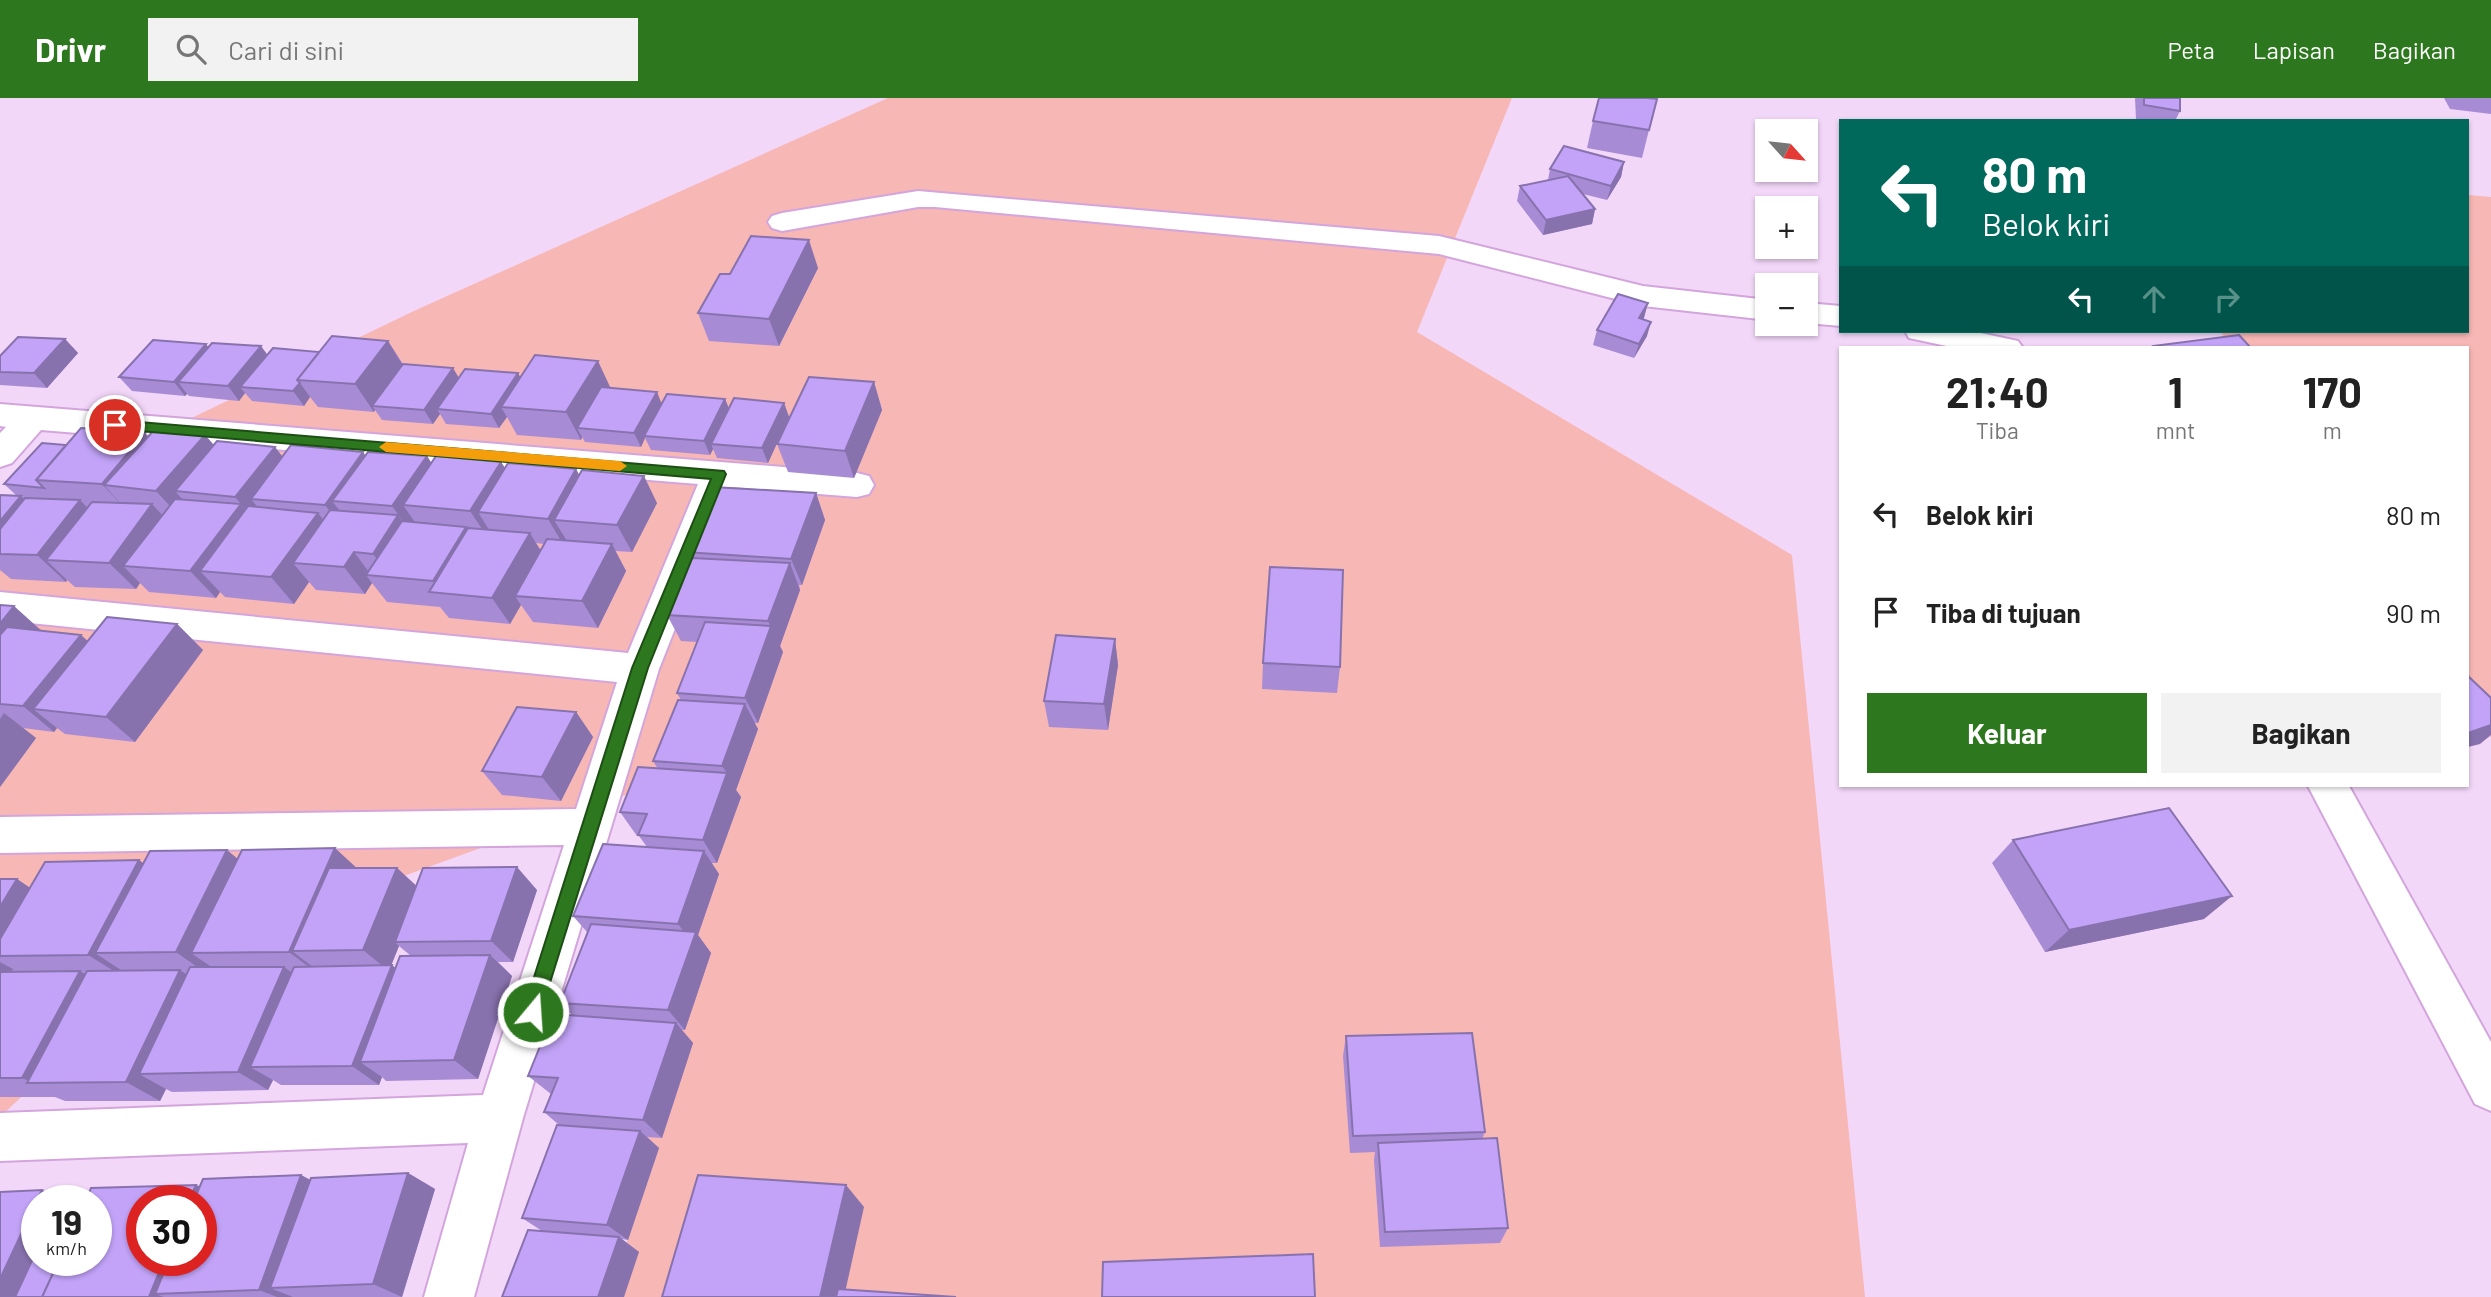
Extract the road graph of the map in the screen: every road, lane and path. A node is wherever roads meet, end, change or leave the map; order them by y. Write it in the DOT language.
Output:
graph roads {
  1 [pos="782,222"];
  2 [pos="1755,309"];
  3 [pos="1818,314"];
  4 [pos="1839,316"];
  5 [pos="1930,333"];
  6 [pos="1997,346"];
  7 [pos="16,417"];
  8 [pos="0,455"];
  9 [pos="719,474"];
  10 [pos="857,485"];
  11 [pos="0,606"];
  12 [pos="640,668"];
  13 [pos="2329,787"];
  14 [pos="591,827"];
  15 [pos="0,835"];
  16 [pos="2491,1088"];
  17 [pos="499,1118"];
  18 [pos="0,1137"];
  19 [pos="449,1297"];
  1 -- 2 [label="street"];
  3 -- 4 [label="street"];
  5 -- 6 [label="street"];
  7 -- 8 [label="street"];
  7 -- 9 [label="street"];
  9 -- 10 [label="street"];
  9 -- 12 [label="street"];
  11 -- 12 [label="street"];
  12 -- 14 [label="street"];
  13 -- 16 [label="street"];
  14 -- 15 [label="street"];
  14 -- 17 [label="street"];
  17 -- 18 [label="street"];
  17 -- 19 [label="street"];
}
